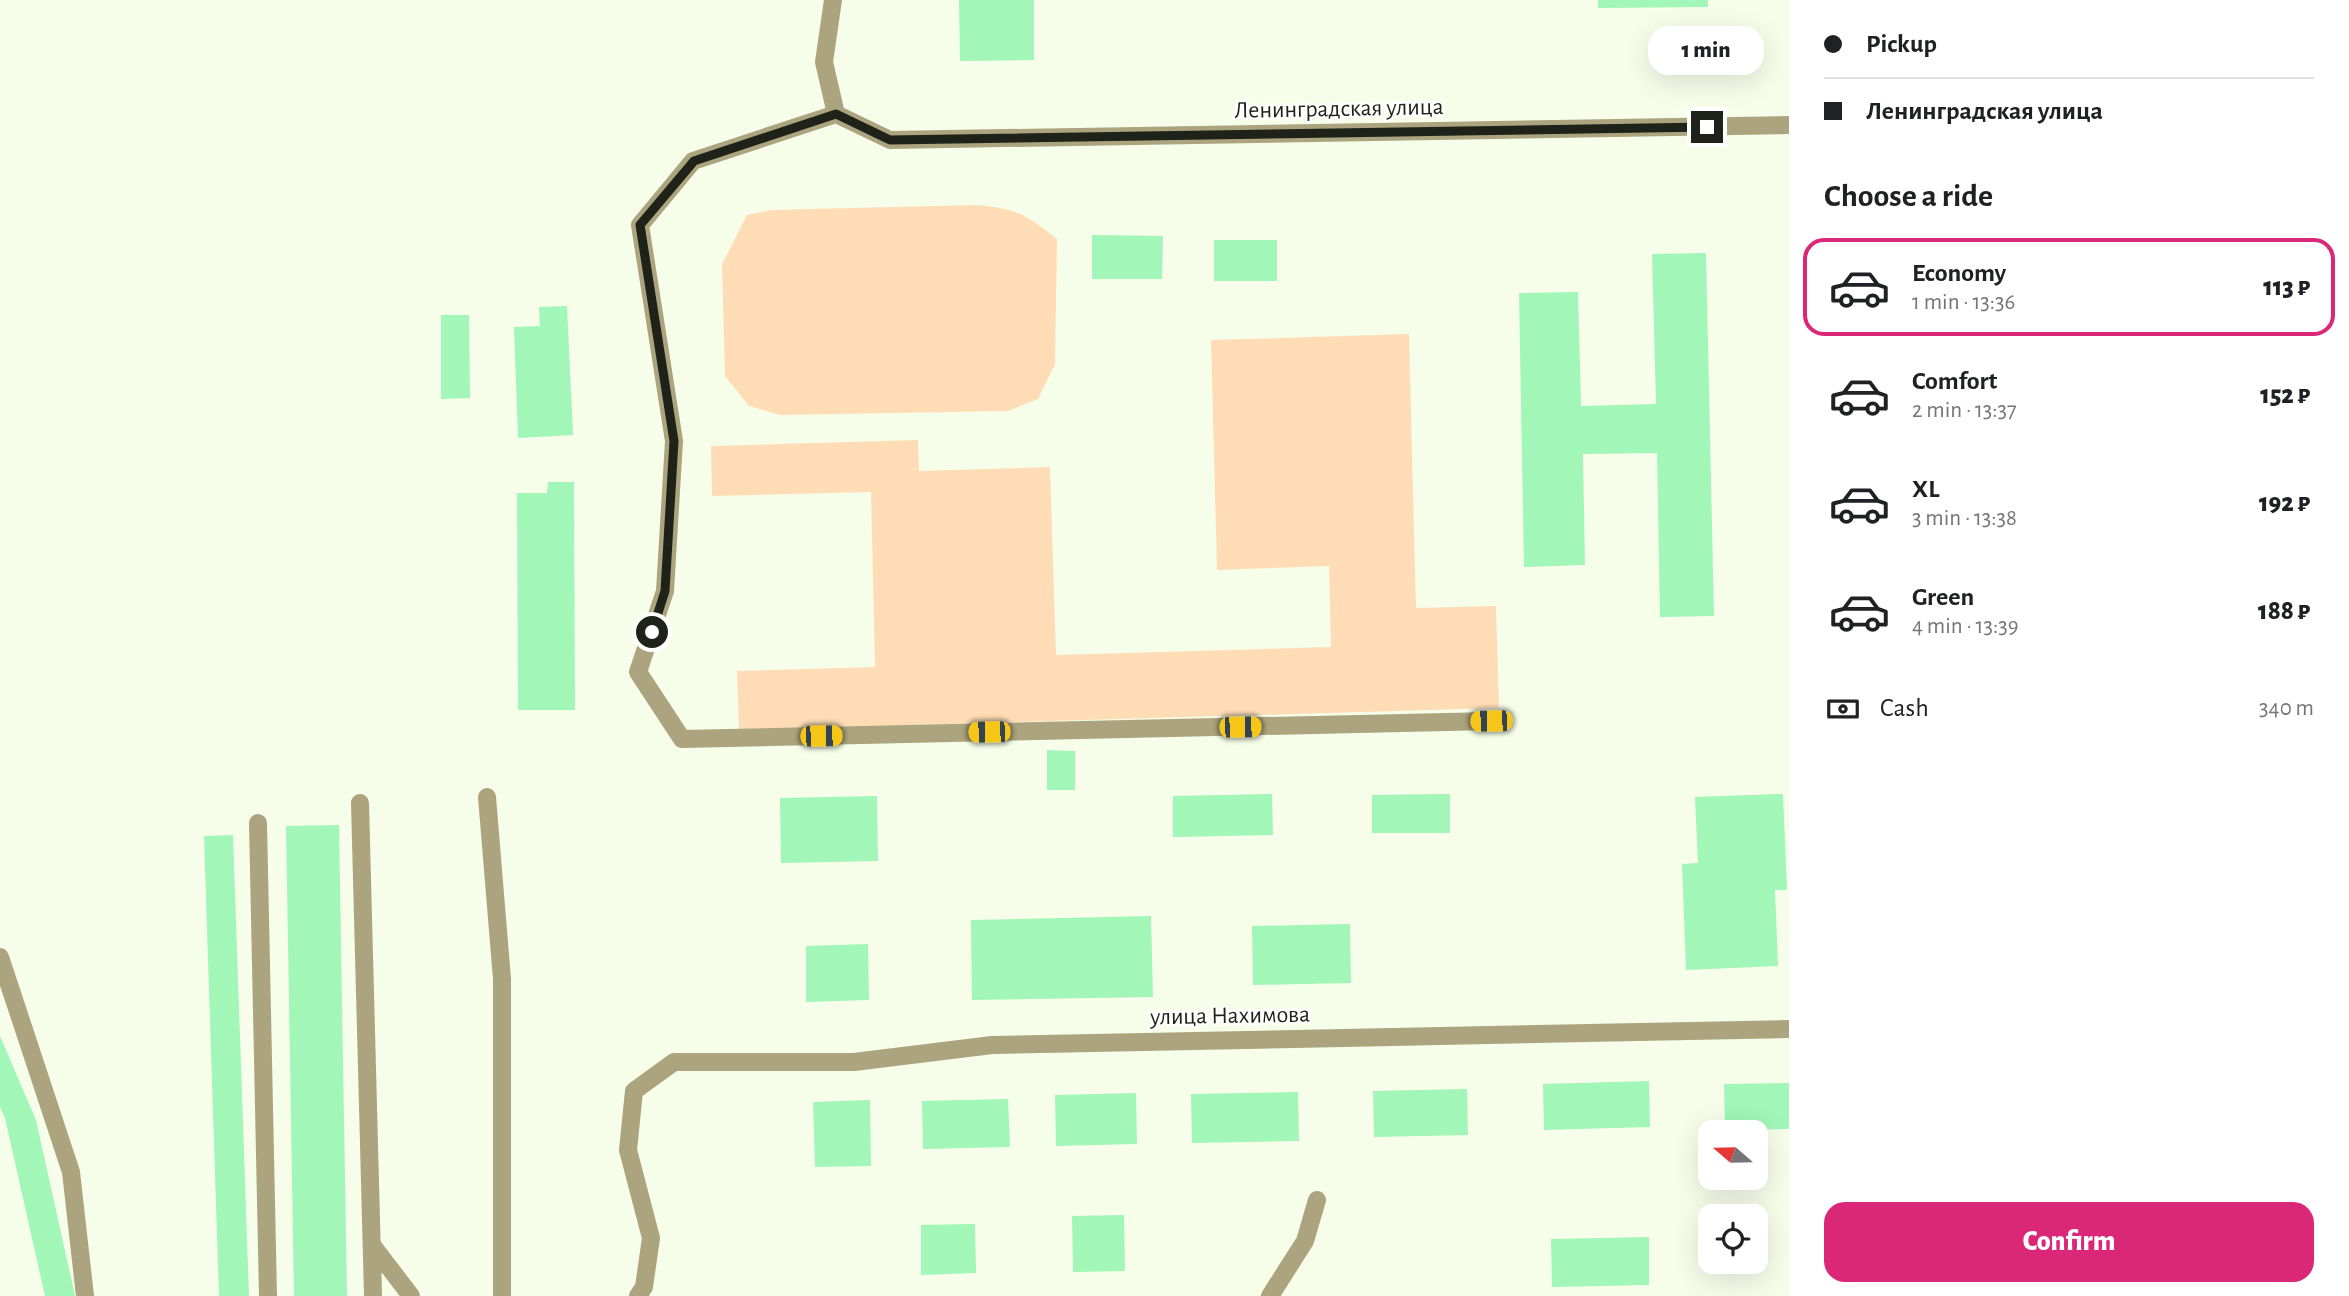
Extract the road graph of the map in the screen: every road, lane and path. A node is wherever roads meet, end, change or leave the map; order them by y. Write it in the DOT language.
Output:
graph roads {
  1 [pos="833,0"];
  2 [pos="836,114"];
  3 [pos="1789,125"];
  4 [pos="1491,721"];
  5 [pos="487,797"];
  6 [pos="360,803"];
  7 [pos="258,822"];
  8 [pos="0,957"];
  9 [pos="1789,1029"];
  10 [pos="1317,1200"];
  11 [pos="372,1245"];
  12 [pos="85,1296"];
  13 [pos="268,1296"];
  14 [pos="373,1296"];
  15 [pos="411,1296"];
  16 [pos="502,1296"];
  17 [pos="638,1296"];
  18 [pos="1270,1296"];
  1 -- 2 [label="street"];
  2 -- 3 [label="street, Ленинградская улица"];
  2 -- 4 [label="street"];
  5 -- 16 [label="street"];
  6 -- 11 [label="street"];
  7 -- 13 [label="street"];
  8 -- 12 [label="street"];
  9 -- 17 [label="street, улица Нахимова"];
  10 -- 18 [label="street"];
  11 -- 14 [label="street"];
  11 -- 15 [label="street"];
}
